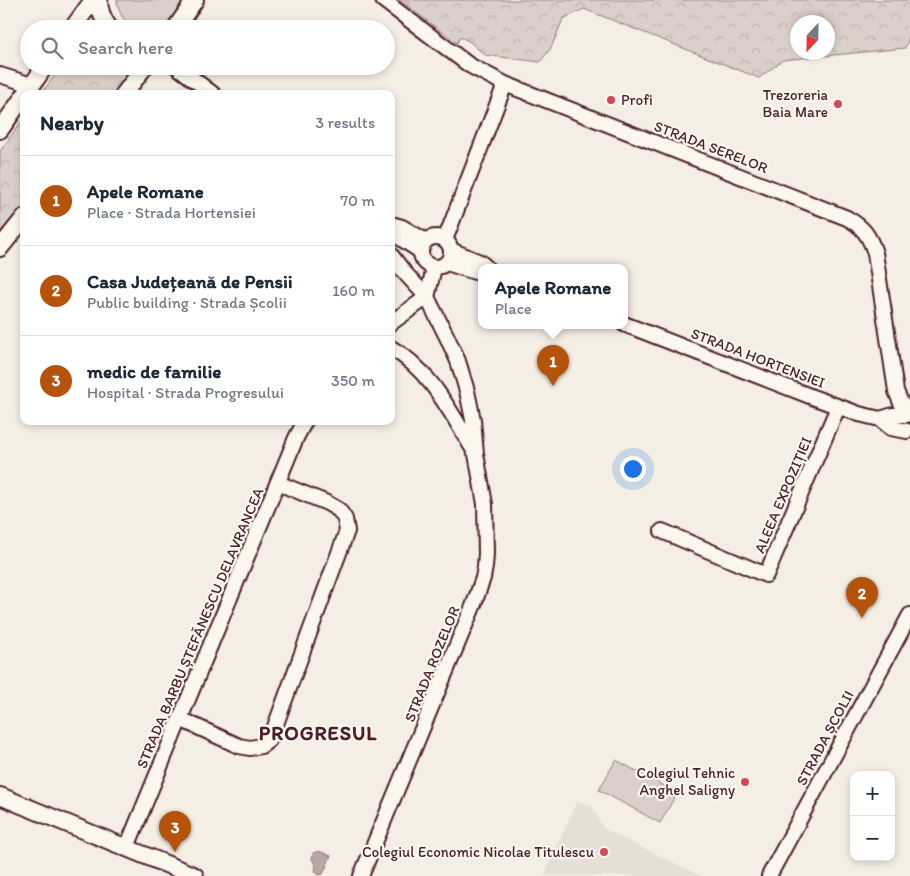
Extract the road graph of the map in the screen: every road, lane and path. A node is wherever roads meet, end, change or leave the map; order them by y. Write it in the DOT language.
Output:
graph roads {
  1 [pos="93,0"];
  2 [pos="99,0"];
  3 [pos="195,0"];
  4 [pos="383,0"];
  5 [pos="79,20"];
  6 [pos="104,20"];
  7 [pos="181,20"];
  8 [pos="0,75"];
  9 [pos="39,75"];
  10 [pos="138,75"];
  11 [pos="188,75"];
  12 [pos="505,84"];
  13 [pos="24,90"];
  14 [pos="28,90"];
  15 [pos="127,90"];
  16 [pos="208,90"];
  17 [pos="20,102"];
  18 [pos="0,130"];
  19 [pos="20,223"];
  20 [pos="395,225"];
  21 [pos="395,234"];
  22 [pos="423,246"];
  23 [pos="0,248"];
  24 [pos="444,255"];
  25 [pos="395,260"];
  26 [pos="482,264"];
  27 [pos="478,272"];
  28 [pos="427,297"];
  29 [pos="395,321"];
  30 [pos="628,326"];
  31 [pos="395,350"];
  32 [pos="838,407"];
  33 [pos="909,413"];
  34 [pos="880,419"];
  35 [pos="303,425"];
  36 [pos="908,433"];
  37 [pos="476,454"];
  38 [pos="278,483"];
  39 [pos="662,531"];
  40 [pos="910,615"];
  41 [pos="180,718"];
  42 [pos="0,796"];
  43 [pos="127,847"];
  44 [pos="195,876"];
  45 [pos="361,876"];
  46 [pos="769,876"];
  1 -- 5 [label="street"];
  2 -- 6 [label="street"];
  3 -- 7 [label="street"];
  4 -- 12 [label="street, STRADA SERELOR"];
  8 -- 13 [label="street"];
  9 -- 14 [label="street"];
  10 -- 15 [label="street"];
  11 -- 16 [label="street"];
  12 -- 24 [label="street"];
  12 -- 33 [label="street, STRADA SERELOR"];
  17 -- 18 [label="street"];
  19 -- 23 [label="street"];
  20 -- 22 [label="street"];
  21 -- 22 [label="street"];
  22 -- 24 [label="street"];
  22 -- 24 [label="street"];
  24 -- 26 [label="street"];
  24 -- 27 [label="street"];
  24 -- 28 [label="street"];
  25 -- 28 [label="street"];
  28 -- 29 [label="street"];
  28 -- 37 [label="street, STRADA ROZELOR"];
  30 -- 32 [label="street, STRADA HORTENSIEI"];
  31 -- 37 [label="street, STRADA ROZELOR"];
  32 -- 34 [label="street, STRADA HORTENSIEI"];
  32 -- 39 [label="street, ALEEA EXPOZIȚIEI"];
  33 -- 34 [label="street, STRADA HORTENSIEI"];
  33 -- 36 [label="street"];
  34 -- 36 [label="street, STRADA HORTENSIEI"];
  35 -- 38 [label="street, STRADA BARBU ȘTEFĂNESCU DELAVRANCEA"];
  37 -- 45 [label="street, STRADA ROZELOR"];
  38 -- 41 [label="street, STRADA BARBU ȘTEFĂNESCU DELAVRANCEA"];
  38 -- 41 [label="street"];
  40 -- 46 [label="street, STRADA ȘCOLII"];
  41 -- 43 [label="street, STRADA BARBU ȘTEFĂNESCU DELAVRANCEA"];
  42 -- 43 [label="street"];
  43 -- 44 [label="street"];
}
